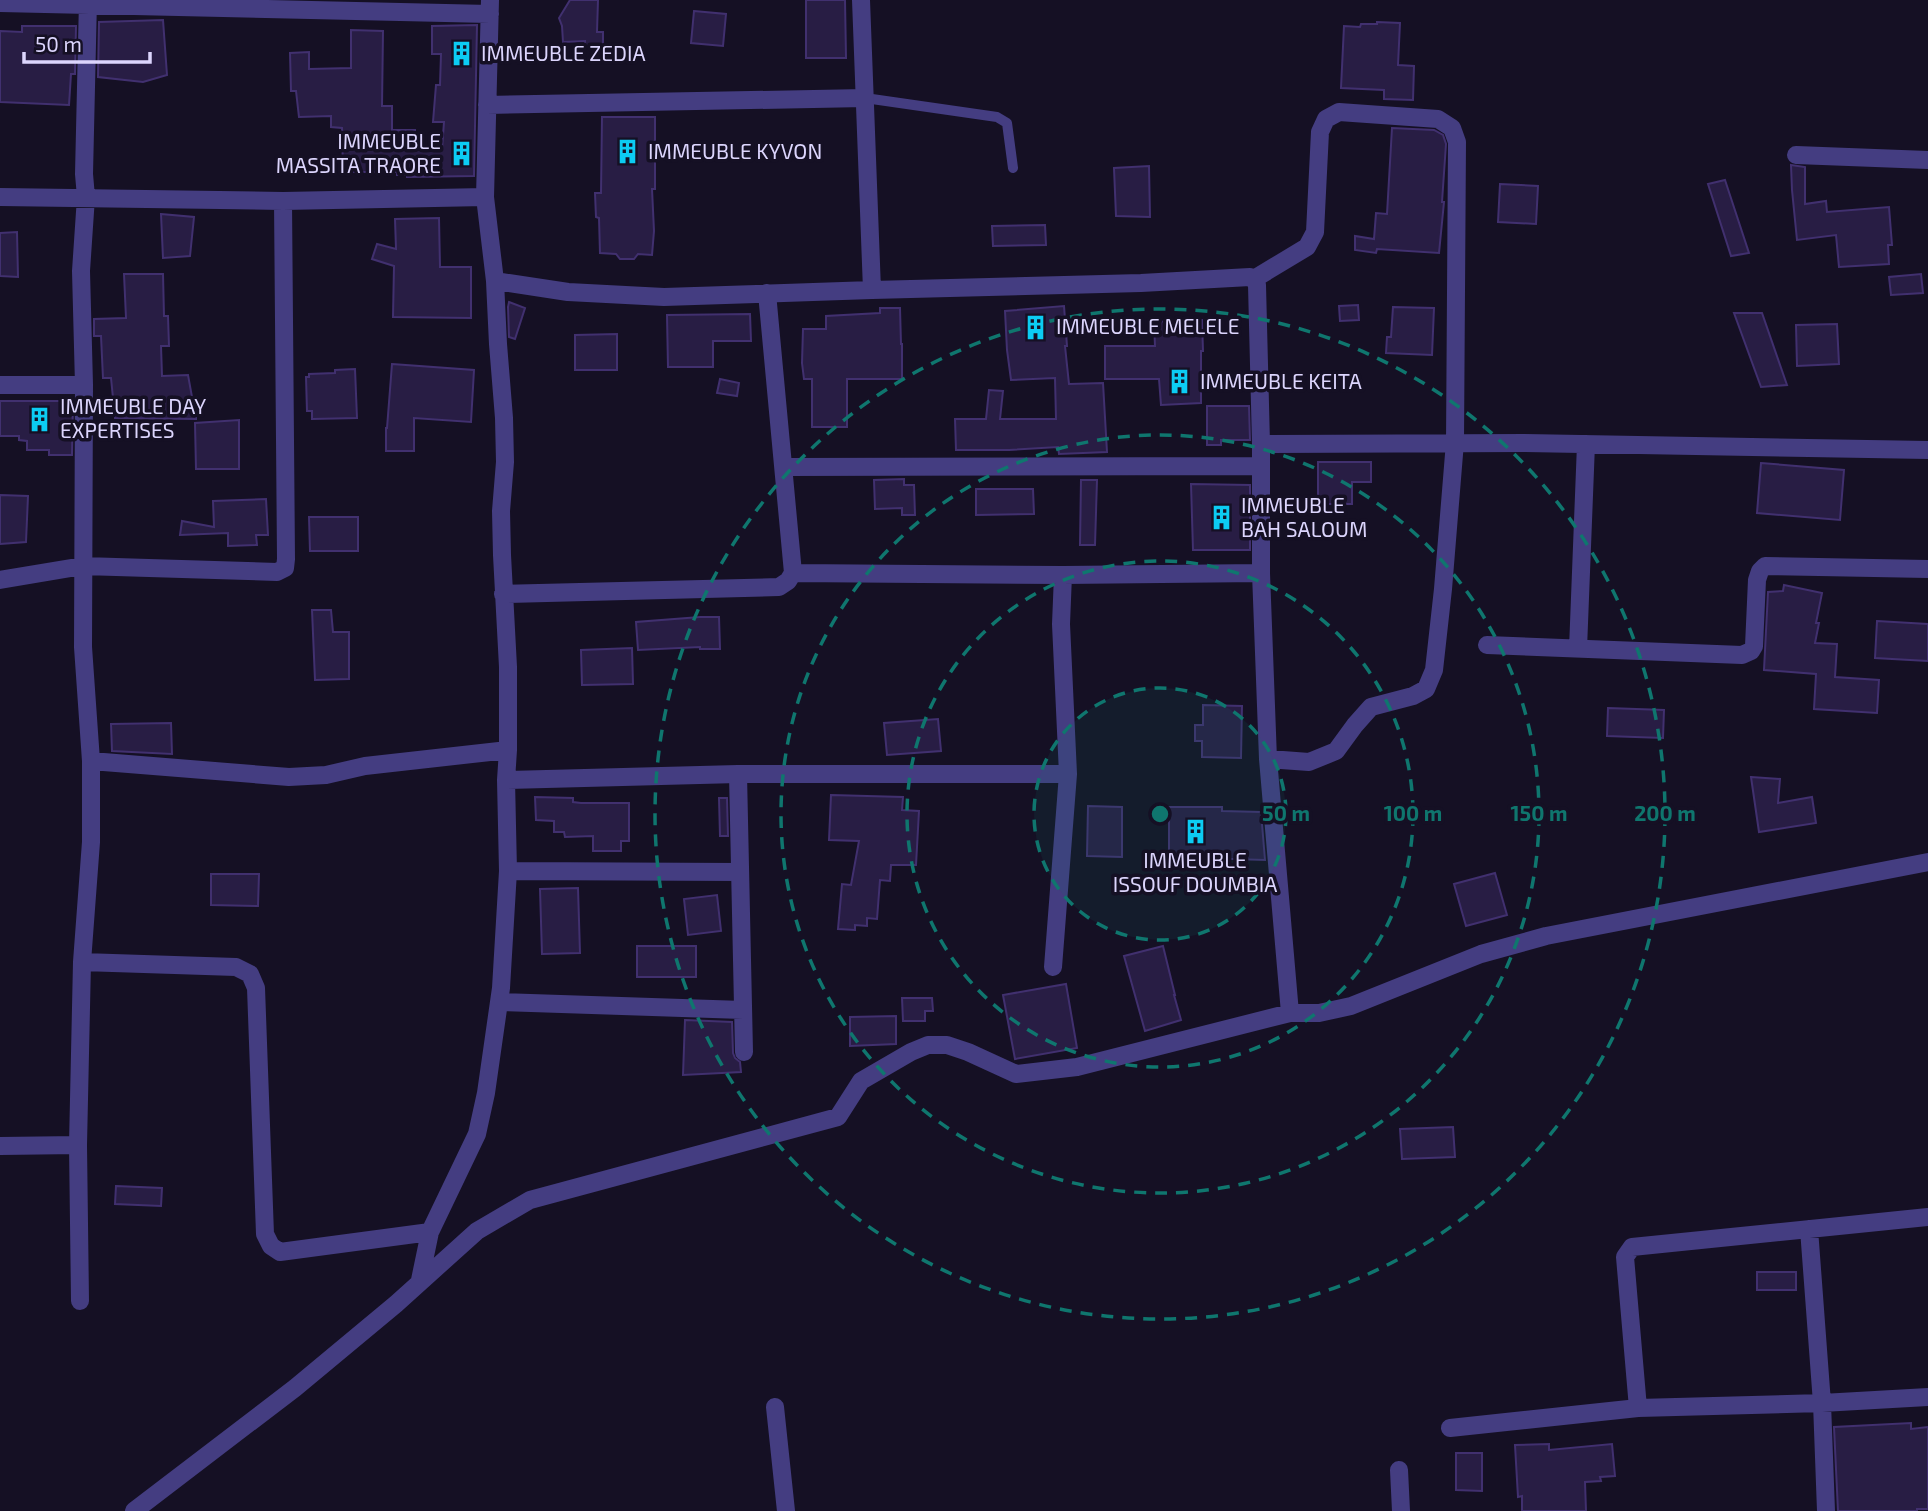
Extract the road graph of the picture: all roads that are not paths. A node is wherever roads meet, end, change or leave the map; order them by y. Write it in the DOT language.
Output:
graph roads {
  1 [pos="861,0"];
  2 [pos="88,2"];
  3 [pos="0,3"];
  4 [pos="490,7"];
  5 [pos="865,98"];
  6 [pos="486,105"];
  7 [pos="1796,155"];
  8 [pos="1928,160"];
  9 [pos="1013,168"];
  10 [pos="0,197"];
  11 [pos="86,197"];
  12 [pos="485,197"];
  13 [pos="283,201"];
  14 [pos="1254,279"];
  15 [pos="495,281"];
  16 [pos="872,290"];
  17 [pos="768,293"];
  18 [pos="0,385"];
  19 [pos="84,386"];
  20 [pos="1455,442"];
  21 [pos="1261,444"];
  22 [pos="1586,444"];
  23 [pos="1928,450"];
  24 [pos="1261,466"];
  25 [pos="784,467"];
  26 [pos="83,566"];
  27 [pos="1928,569"];
  28 [pos="793,573"];
  29 [pos="1261,573"];
  30 [pos="1063,575"];
  31 [pos="0,580"];
  32 [pos="503,594"];
  33 [pos="1488,645"];
  34 [pos="1578,649"];
  35 [pos="508,750"];
  36 [pos="1268,759"];
  37 [pos="91,761"];
  38 [pos="738,774"];
  39 [pos="1068,775"];
  40 [pos="506,779"];
  41 [pos="1928,862"];
  42 [pos="508,871"];
  43 [pos="740,872"];
  44 [pos="82,962"];
  45 [pos="1053,967"];
  46 [pos="499,1002"];
  47 [pos="743,1010"];
  48 [pos="1290,1013"];
  49 [pos="744,1052"];
  50 [pos="78,1145"];
  51 [pos="0,1146"];
  52 [pos="1928,1217"];
  53 [pos="1809,1229"];
  54 [pos="430,1232"];
  55 [pos="420,1280"];
  56 [pos="80,1301"];
  57 [pos="1928,1398"];
  58 [pos="1822,1403"];
  59 [pos="775,1408"];
  60 [pos="1637,1408"];
  61 [pos="1450,1428"];
  62 [pos="1399,1470"];
  63 [pos="134,1511"];
  64 [pos="786,1511"];
  65 [pos="1401,1511"];
  66 [pos="1826,1511"];
  1 -- 5 [label="street"];
  2 -- 3 [label="street"];
  2 -- 4 [label="street"];
  2 -- 11 [label="street"];
  4 -- 6 [label="street"];
  5 -- 6 [label="street"];
  5 -- 9 [label="lane"];
  5 -- 16 [label="street"];
  6 -- 12 [label="street"];
  7 -- 8 [label="street"];
  10 -- 11 [label="street"];
  11 -- 13 [label="street"];
  11 -- 19 [label="street"];
  12 -- 13 [label="street"];
  12 -- 15 [label="street"];
  13 -- 26 [label="street"];
  14 -- 16 [label="street"];
  14 -- 20 [label="street"];
  14 -- 21 [label="street"];
  15 -- 17 [label="street"];
  15 -- 32 [label="street"];
  16 -- 17 [label="street"];
  17 -- 25 [label="street"];
  18 -- 19 [label="street"];
  19 -- 26 [label="street"];
  20 -- 21 [label="street"];
  20 -- 22 [label="street"];
  20 -- 36 [label="street"];
  21 -- 24 [label="street"];
  22 -- 23 [label="street"];
  22 -- 34 [label="street"];
  24 -- 25 [label="street"];
  24 -- 29 [label="street"];
  25 -- 28 [label="street"];
  26 -- 31 [label="street"];
  26 -- 37 [label="street"];
  27 -- 34 [label="street"];
  28 -- 30 [label="street"];
  28 -- 32 [label="street"];
  29 -- 30 [label="street"];
  29 -- 36 [label="street"];
  30 -- 39 [label="street"];
  32 -- 35 [label="street"];
  33 -- 34 [label="street"];
  35 -- 37 [label="street"];
  35 -- 40 [label="street"];
  36 -- 48 [label="street"];
  37 -- 44 [label="street"];
  38 -- 39 [label="street"];
  38 -- 40 [label="street"];
  38 -- 43 [label="street"];
  39 -- 45 [label="street"];
  40 -- 42 [label="street"];
  41 -- 48 [label="street"];
  42 -- 43 [label="street"];
  42 -- 46 [label="street"];
  43 -- 47 [label="street"];
  44 -- 50 [label="street"];
  44 -- 54 [label="street"];
  46 -- 47 [label="street"];
  46 -- 54 [label="street"];
  47 -- 49 [label="street"];
  48 -- 55 [label="street"];
  50 -- 51 [label="street"];
  50 -- 56 [label="street"];
  52 -- 53 [label="street"];
  53 -- 58 [label="street"];
  53 -- 60 [label="street"];
  54 -- 55 [label="street"];
  55 -- 63 [label="street"];
  57 -- 58 [label="street"];
  58 -- 60 [label="street"];
  58 -- 66 [label="street"];
  59 -- 64 [label="street"];
  60 -- 61 [label="street"];
  62 -- 65 [label="street"];
}
